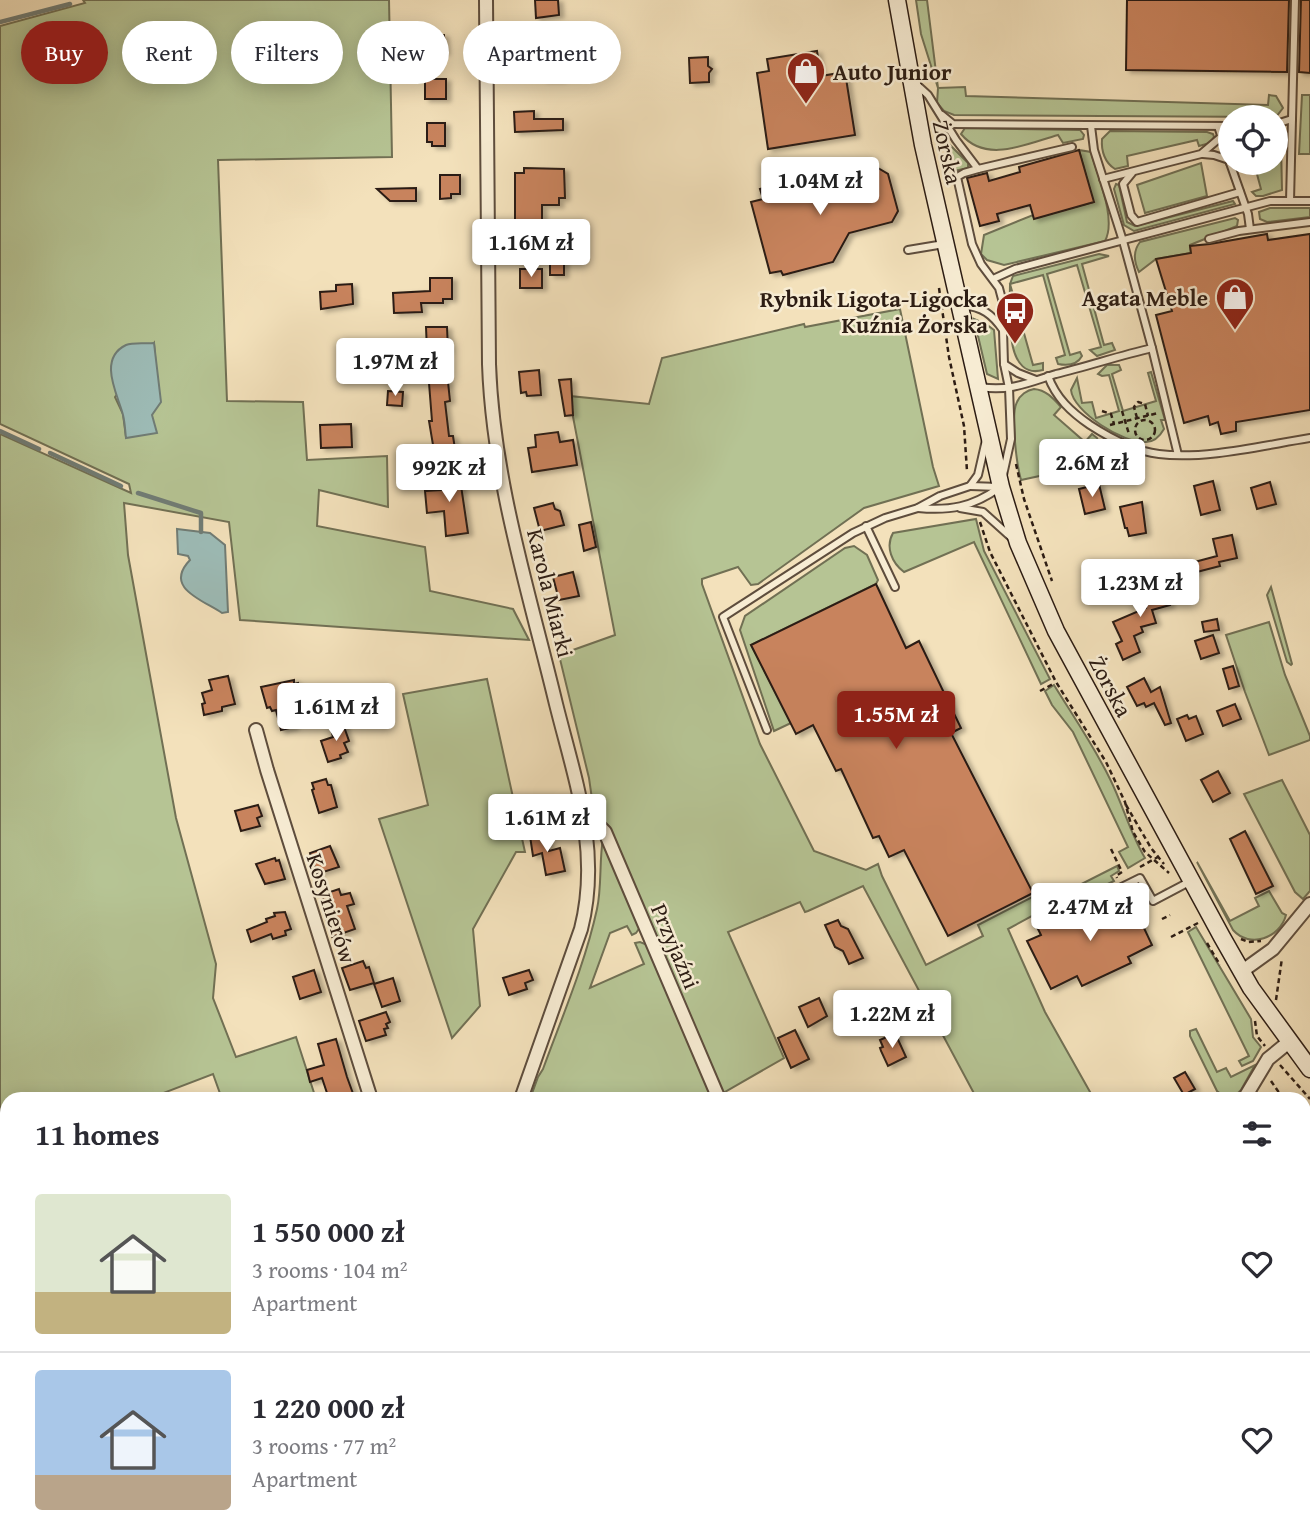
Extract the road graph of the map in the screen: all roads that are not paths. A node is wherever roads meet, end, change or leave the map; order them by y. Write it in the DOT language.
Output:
graph roads {
  1 [pos="486,0"];
  2 [pos="897,0"];
  3 [pos="1295,0"];
  4 [pos="910,79"];
  5 [pos="935,109"];
  6 [pos="1292,119"];
  7 [pos="1288,120"];
  8 [pos="1091,126"];
  9 [pos="1218,126"];
  10 [pos="1218,140"];
  11 [pos="1073,146"];
  12 [pos="1201,154"];
  13 [pos="1218,157"];
  14 [pos="978,169"];
  15 [pos="1132,173"];
  16 [pos="1234,175"];
  17 [pos="1102,179"];
  18 [pos="1240,192"];
  19 [pos="1290,201"];
  20 [pos="1310,201"];
  21 [pos="1246,208"];
  22 [pos="1310,222"];
  23 [pos="1250,229"];
  24 [pos="1209,239"];
  25 [pos="1123,241"];
  26 [pos="946,243"];
  27 [pos="908,250"];
  28 [pos="993,279"];
  29 [pos="959,304"];
  30 [pos="1003,330"];
  31 [pos="1152,348"];
  32 [pos="1004,364"];
  33 [pos="1048,376"];
  34 [pos="1036,380"];
  35 [pos="978,386"];
  36 [pos="1009,388"];
  37 [pos="988,430"];
  38 [pos="1310,438"];
  39 [pos="1178,455"];
  40 [pos="970,486"];
  41 [pos="1001,487"];
  42 [pos="918,508"];
  43 [pos="958,508"];
  44 [pos="866,526"];
  45 [pos="1018,543"];
  46 [pos="895,587"];
  47 [pos="256,730"];
  48 [pos="766,730"];
  49 [pos="584,820"];
  50 [pos="1192,880"];
  51 [pos="1310,904"];
  52 [pos="1055,920"];
  53 [pos="1241,972"];
  54 [pos="1290,1041"];
  55 [pos="1310,1069"];
  56 [pos="369,1092"];
  57 [pos="524,1092"];
  58 [pos="716,1092"];
  59 [pos="1248,1092"];
  1 -- 49 [label="street, Karola Miarki"];
  2 -- 4 [label="main road, Żorska"];
  3 -- 6 [label="lane"];
  4 -- 5 [label="lane"];
  4 -- 26 [label="main road, Żorska"];
  5 -- 8 [label="lane"];
  5 -- 14 [label="lane"];
  6 -- 7 [label="lane"];
  6 -- 19 [label="lane"];
  8 -- 9 [label="lane"];
  8 -- 17 [label="lane"];
  10 -- 12 [label="lane"];
  11 -- 14 [label="lane"];
  12 -- 13 [label="lane"];
  12 -- 15 [label="lane"];
  14 -- 28 [label="lane"];
  15 -- 17 [label="lane"];
  15 -- 18 [label="lane"];
  16 -- 18 [label="lane"];
  17 -- 25 [label="lane"];
  18 -- 21 [label="lane"];
  19 -- 20 [label="lane"];
  19 -- 21 [label="lane"];
  21 -- 23 [label="lane"];
  21 -- 25 [label="lane"];
  22 -- 23 [label="lane"];
  23 -- 24 [label="lane"];
  25 -- 28 [label="lane"];
  25 -- 31 [label="lane"];
  26 -- 27 [label="lane"];
  26 -- 29 [label="main road, Żorska"];
  28 -- 30 [label="lane"];
  29 -- 30 [label="lane"];
  29 -- 35 [label="main road, Żorska"];
  30 -- 32 [label="lane"];
  31 -- 33 [label="lane"];
  31 -- 39 [label="lane"];
  32 -- 34 [label="lane"];
  32 -- 36 [label="lane"];
  33 -- 34 [label="lane"];
  33 -- 39 [label="lane"];
  34 -- 36 [label="lane"];
  35 -- 36 [label="lane"];
  35 -- 37 [label="main road, Żorska"];
  36 -- 41 [label="lane"];
  37 -- 40 [label="lane"];
  37 -- 41 [label="main road, Żorska"];
  38 -- 39 [label="lane"];
  40 -- 41 [label="lane"];
  40 -- 42 [label="lane"];
  41 -- 43 [label="lane"];
  41 -- 45 [label="main road, Żorska"];
  42 -- 43 [label="lane"];
  42 -- 44 [label="lane"];
  43 -- 45 [label="lane"];
  44 -- 46 [label="lane"];
  44 -- 48 [label="lane"];
  45 -- 50 [label="main road, Żorska"];
  47 -- 56 [label="street, Kosynierów"];
  49 -- 57 [label="street, Karola Miarki"];
  49 -- 58 [label="street, Przyjaźni"];
  50 -- 52 [label="lane"];
  50 -- 53 [label="main road, Żorska"];
  51 -- 53 [label="street"];
  53 -- 54 [label="main road, Żorska"];
  54 -- 55 [label="main road, Żorska"];
  54 -- 59 [label="street"];
}
